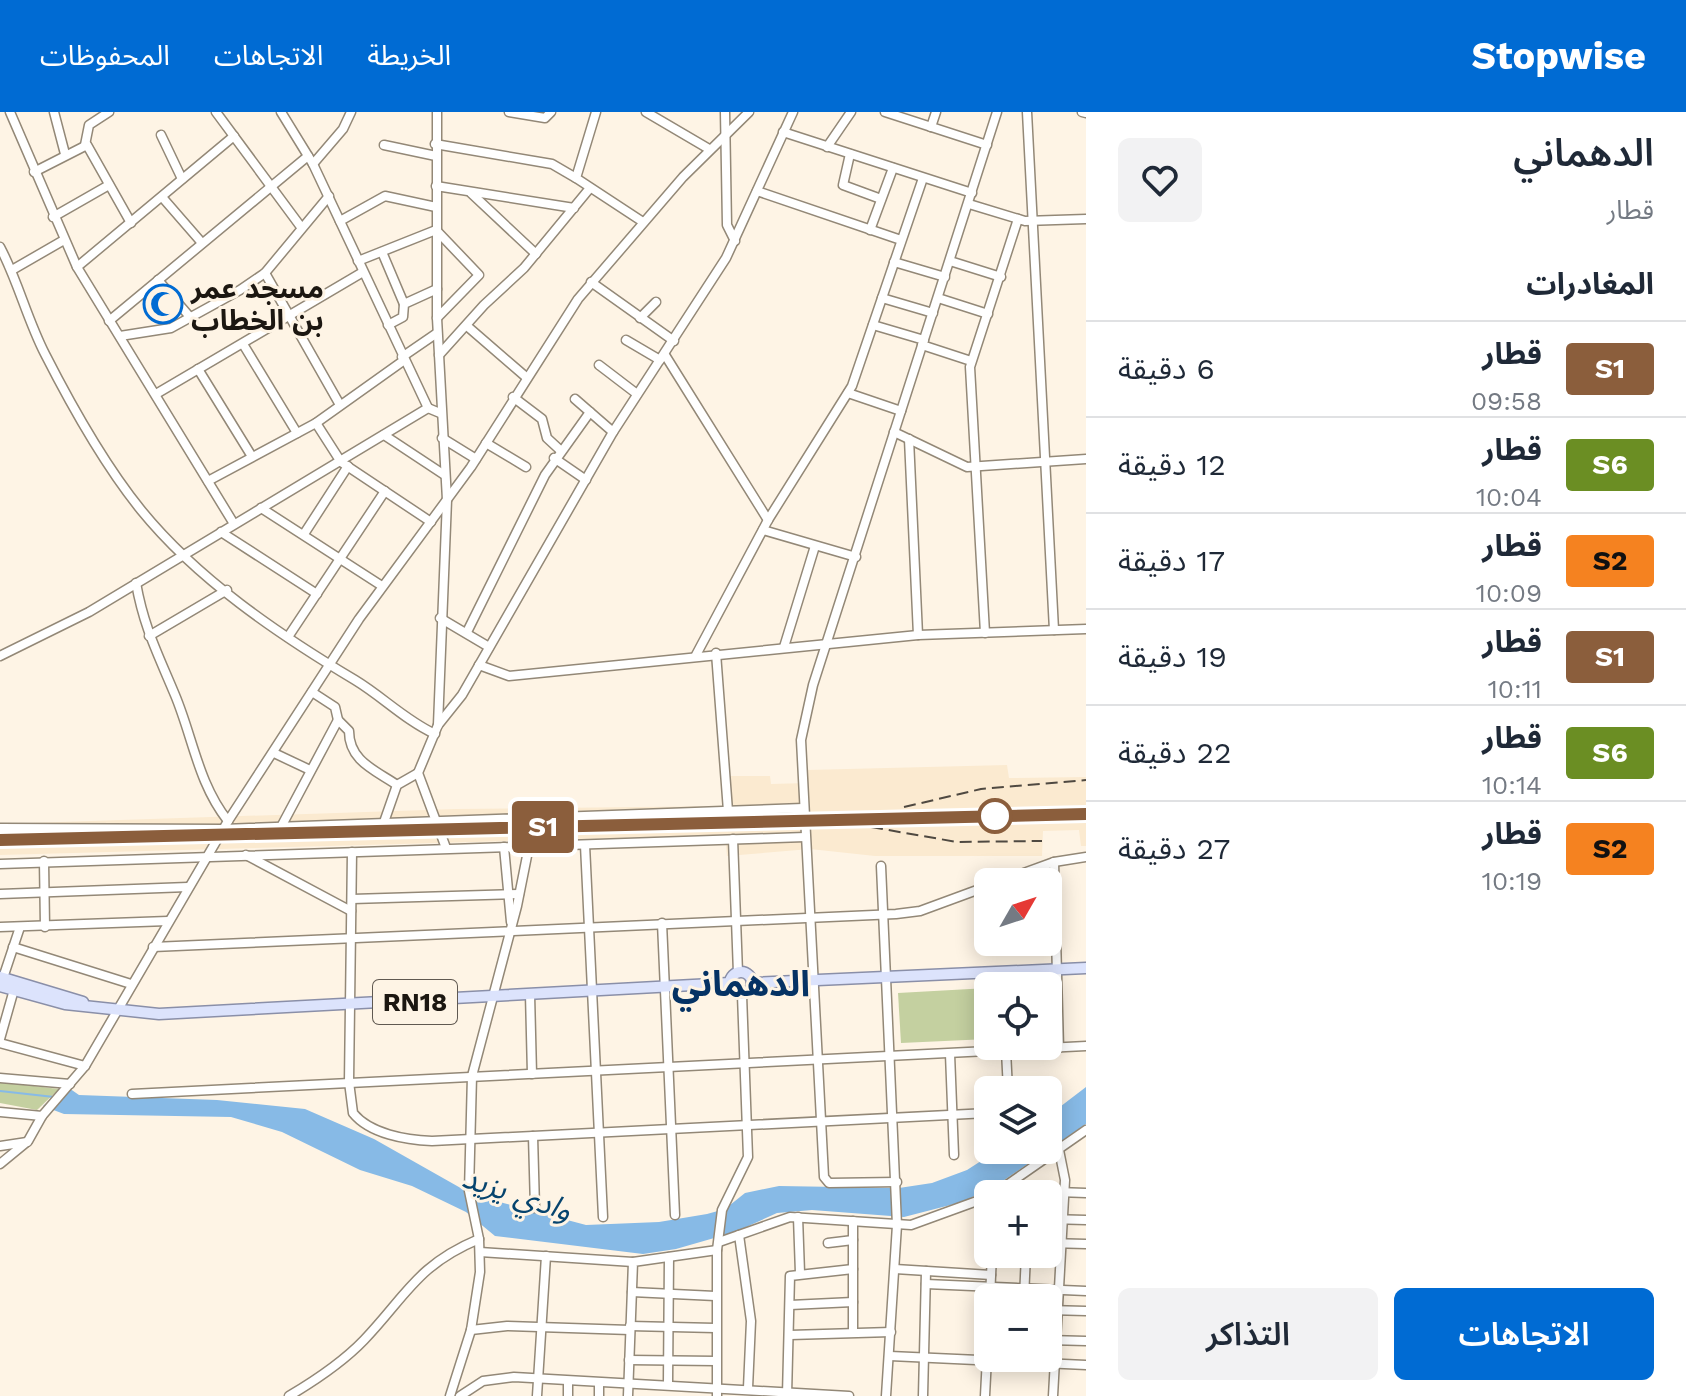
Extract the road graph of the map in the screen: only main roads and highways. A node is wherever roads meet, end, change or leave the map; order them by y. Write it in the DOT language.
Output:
graph roads {
  1 [pos="1086,968"];
  2 [pos="1,980"];
  3 [pos="730,983"];
  4 [pos="752,983"];
  1 -- 4 [label="main road"];
  2 -- 3 [label="main road, RN18"];
  3 -- 4 [label="main road"];
  3 -- 4 [label="main road"];
}
